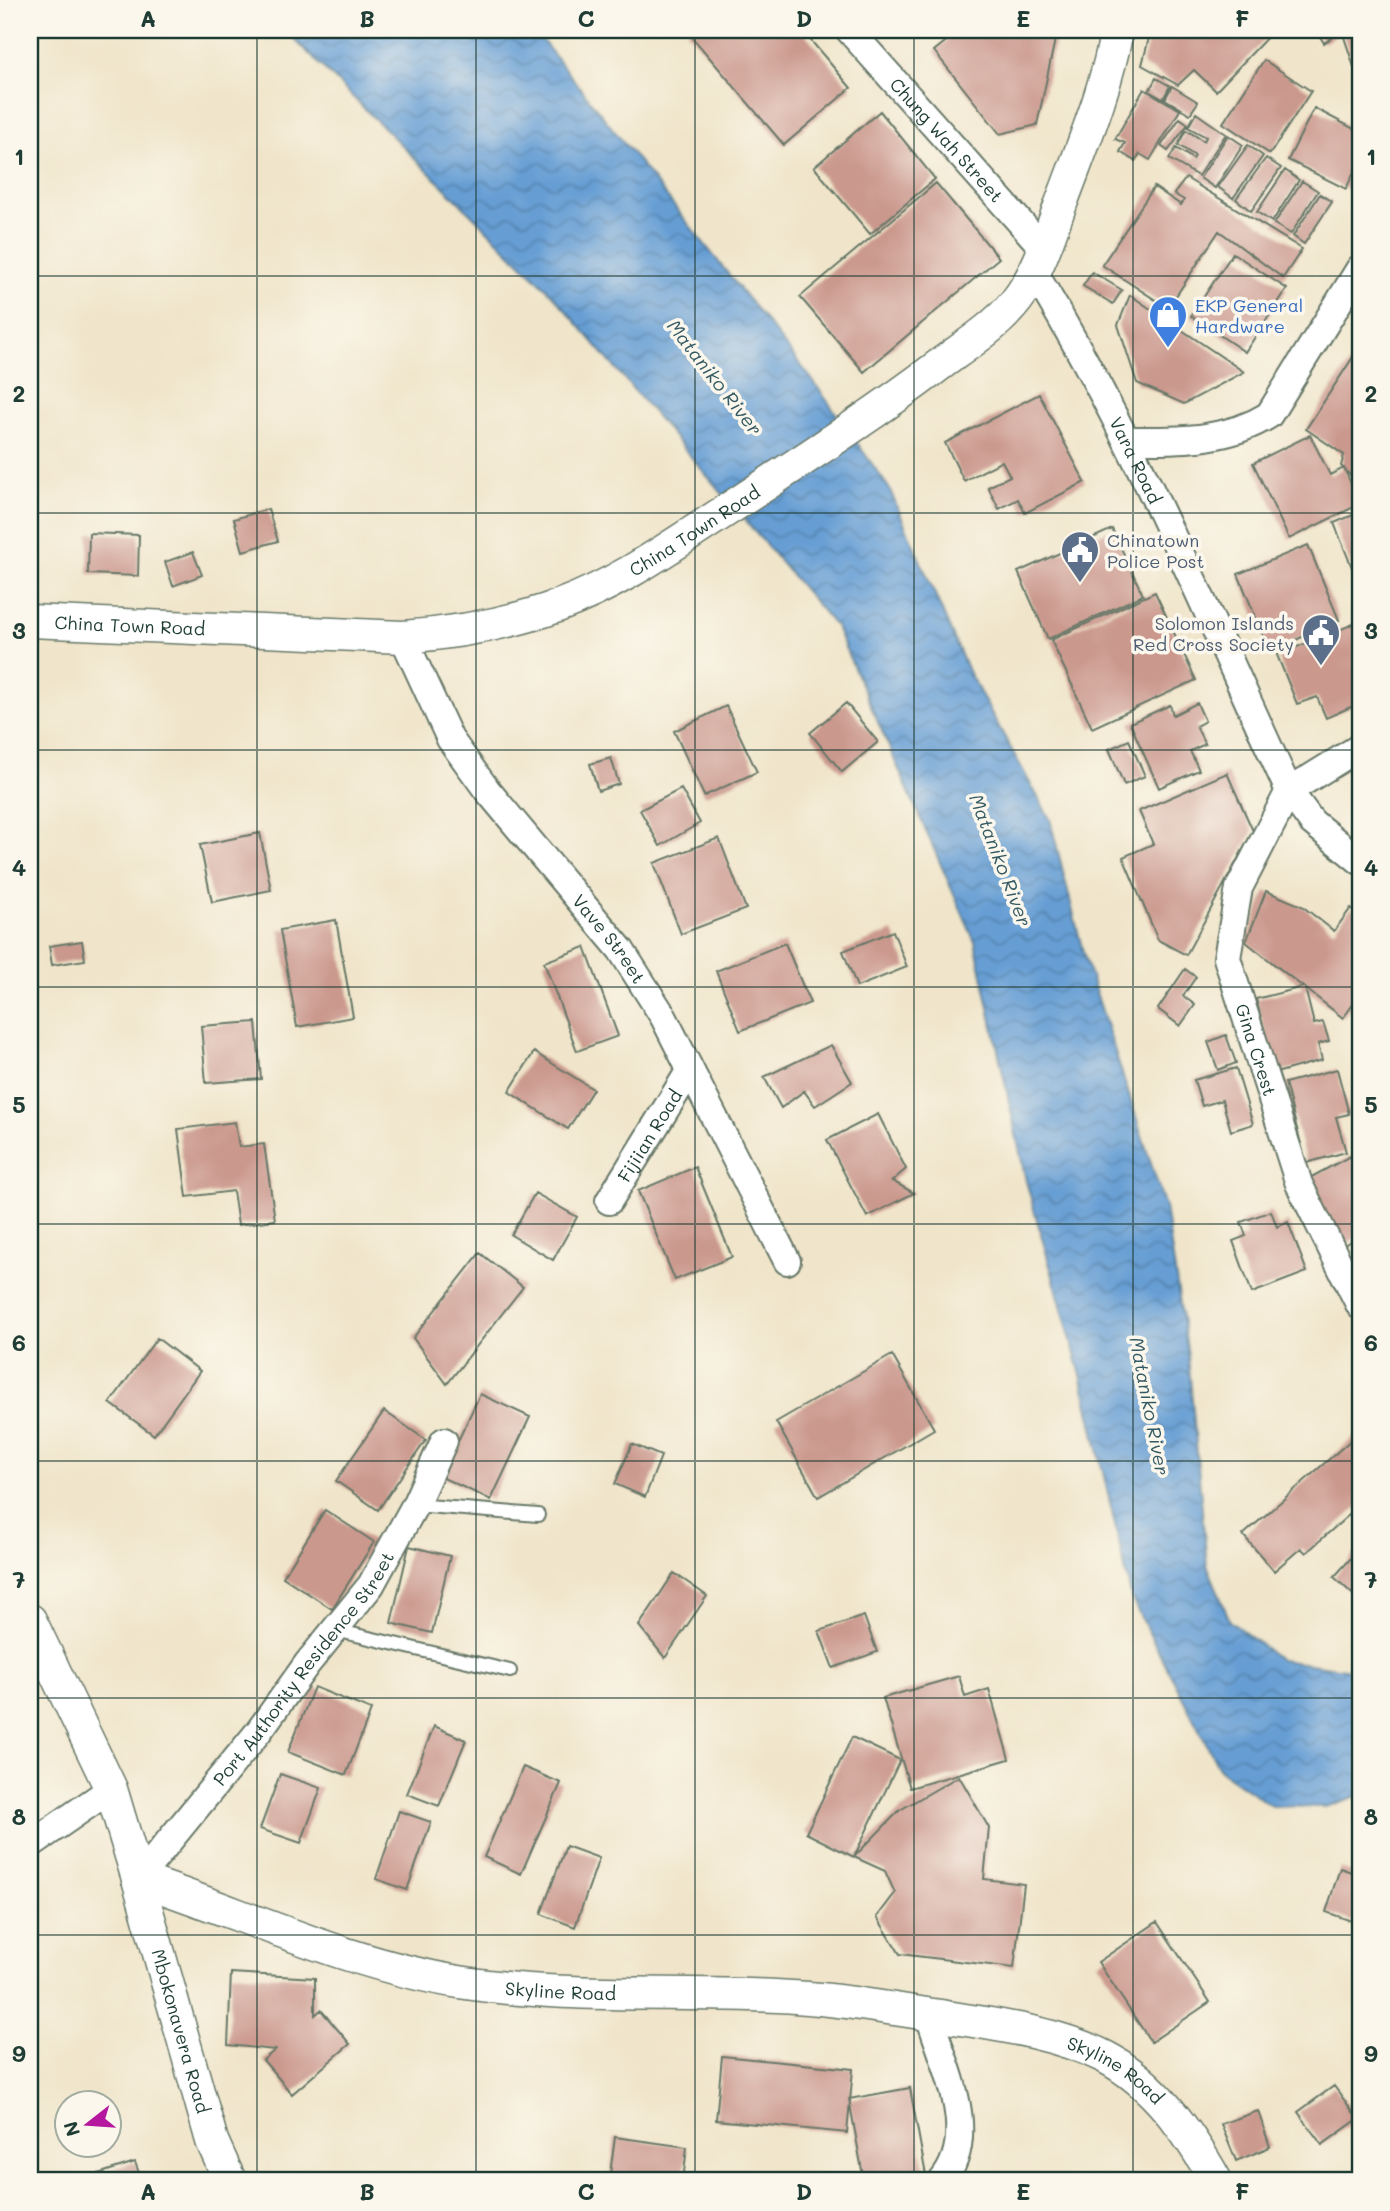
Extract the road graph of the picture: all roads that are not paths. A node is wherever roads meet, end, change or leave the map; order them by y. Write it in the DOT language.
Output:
graph roads {
  1 [pos="849,30"];
  2 [pos="1117,30"];
  3 [pos="1039,260"];
  4 [pos="1360,268"];
  5 [pos="1128,440"];
  6 [pos="30,621"];
  7 [pos="403,637"];
  8 [pos="1360,747"];
  9 [pos="1289,791"];
  10 [pos="1360,861"];
  11 [pos="690,1070"];
  12 [pos="609,1201"];
  13 [pos="787,1261"];
  14 [pos="1360,1306"];
  15 [pos="444,1441"];
  16 [pos="415,1505"];
  17 [pos="538,1516"];
  18 [pos="30,1620"];
  19 [pos="334,1630"];
  20 [pos="510,1671"];
  21 [pos="111,1789"];
  22 [pos="30,1845"];
  23 [pos="138,1879"];
  24 [pos="929,2015"];
  25 [pos="230,2181"];
  26 [pos="942,2181"];
  27 [pos="1216,2181"];
  1 -- 3 [label="street, Chung Wah Street"];
  2 -- 3 [label="street, China Town Road"];
  3 -- 5 [label="street, Vara Road"];
  3 -- 7 [label="street, China Town Road"];
  4 -- 5 [label="street"];
  5 -- 9 [label="street, Vara Road"];
  6 -- 7 [label="street, China Town Road"];
  7 -- 11 [label="street, Vave Street"];
  8 -- 9 [label="street"];
  9 -- 10 [label="street, Vara Road"];
  9 -- 14 [label="street, Gina Crest"];
  11 -- 12 [label="street, Fijiian Road"];
  11 -- 13 [label="street, Vave Street"];
  15 -- 16 [label="street, Port Authority Residence Street"];
  16 -- 17 [label="lane"];
  16 -- 19 [label="street, Port Authority Residence Street"];
  18 -- 21 [label="street"];
  19 -- 20 [label="lane"];
  19 -- 23 [label="street, Port Authority Residence Street"];
  21 -- 22 [label="street"];
  21 -- 23 [label="street"];
  23 -- 24 [label="street, Skyline Road"];
  23 -- 25 [label="street, Mbokonavera Road"];
  24 -- 26 [label="street"];
  24 -- 27 [label="street, Skyline Road"];
}
